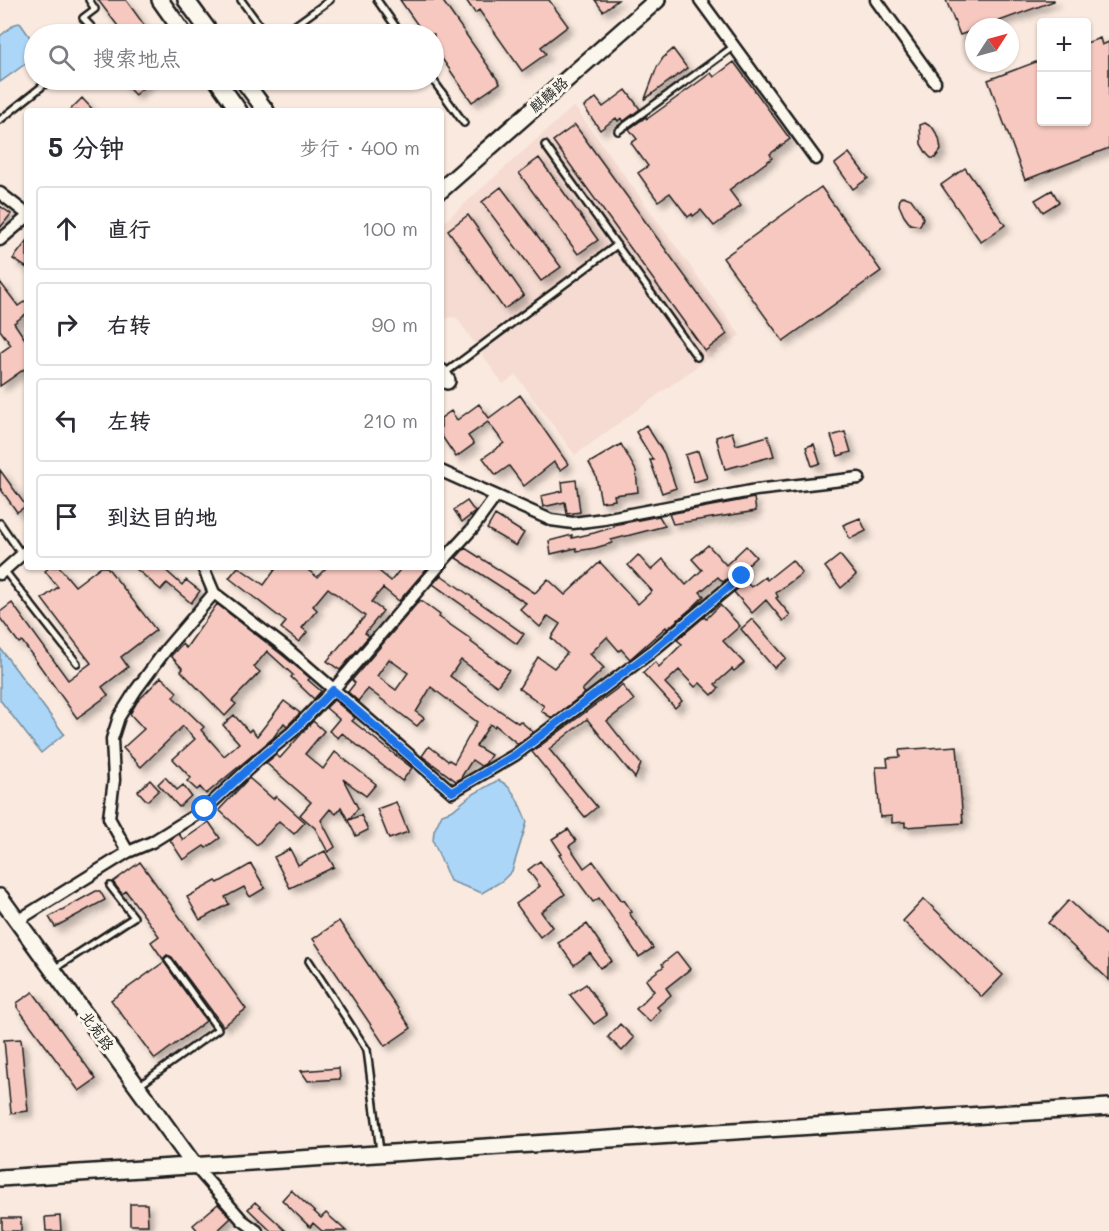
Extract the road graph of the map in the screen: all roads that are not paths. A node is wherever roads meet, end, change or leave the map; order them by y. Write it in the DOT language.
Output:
graph roads {
  1 [pos="89,0"];
  2 [pos="160,0"];
  3 [pos="186,0"];
  4 [pos="241,0"];
  5 [pos="330,0"];
  6 [pos="377,0"];
  7 [pos="657,0"];
  8 [pos="700,0"];
  9 [pos="876,0"];
  10 [pos="89,24"];
  11 [pos="177,24"];
  12 [pos="204,24"];
  13 [pos="259,24"];
  14 [pos="297,24"];
  15 [pos="394,24"];
  16 [pos="734,46"];
  17 [pos="935,82"];
  18 [pos="38,90"];
  19 [pos="224,90"];
  20 [pos="250,90"];
  21 [pos="440,90"];
  22 [pos="237,108"];
  23 [pos="264,108"];
  24 [pos="0,120"];
  25 [pos="464,123"];
  26 [pos="618,131"];
  27 [pos="545,146"];
  28 [pos="816,159"];
  29 [pos="444,187"];
  30 [pos="0,193"];
  31 [pos="24,213"];
  32 [pos="24,218"];
  33 [pos="0,240"];
  34 [pos="617,245"];
  35 [pos="697,357"];
  36 [pos="444,376"];
  37 [pos="444,472"];
  38 [pos="859,478"];
  39 [pos="496,496"];
  40 [pos="0,523"];
  41 [pos="24,551"];
  42 [pos="24,553"];
  43 [pos="444,560"];
  44 [pos="204,570"];
  45 [pos="435,570"];
  46 [pos="2,572"];
  47 [pos="742,576"];
  48 [pos="214,593"];
  49 [pos="77,663"];
  50 [pos="333,690"];
  51 [pos="128,852"];
  52 [pos="110,886"];
  53 [pos="0,897"];
  54 [pos="17,921"];
  55 [pos="168,960"];
  56 [pos="309,961"];
  57 [pos="52,970"];
  58 [pos="138,1087"];
  59 [pos="1109,1107"];
  60 [pos="380,1153"];
  61 [pos="194,1165"];
  62 [pos="0,1178"];
  63 [pos="257,1231"];
  1 -- 10 [label="lane"];
  2 -- 11 [label="main road"];
  3 -- 12 [label="main road"];
  4 -- 13 [label="lane"];
  5 -- 14 [label="lane"];
  6 -- 15 [label="lane"];
  7 -- 29 [label="main road, 麒麟路"];
  8 -- 16 [label="street"];
  9 -- 17 [label="street"];
  16 -- 26 [label="lane"];
  16 -- 28 [label="street"];
  18 -- 24 [label="lane"];
  19 -- 22 [label="main road"];
  20 -- 23 [label="main road"];
  21 -- 25 [label="lane"];
  27 -- 34 [label="lane"];
  30 -- 31 [label="street"];
  32 -- 33 [label="street"];
  34 -- 35 [label="lane"];
  34 -- 36 [label="lane"];
  37 -- 39 [label="street"];
  38 -- 39 [label="street"];
  39 -- 43 [label="street"];
  40 -- 41 [label="lane"];
  42 -- 46 [label="street"];
  44 -- 48 [label="street"];
  45 -- 50 [label="street"];
  46 -- 49 [label="lane"];
  47 -- 50 [label="street"];
  48 -- 50 [label="street"];
  48 -- 51 [label="street"];
  50 -- 51 [label="street"];
  51 -- 54 [label="street"];
  52 -- 57 [label="lane"];
  53 -- 54 [label="main road, 北苑路"];
  54 -- 57 [label="main road, 北苑路"];
  55 -- 58 [label="lane"];
  56 -- 60 [label="lane"];
  57 -- 58 [label="main road, 北苑路"];
  58 -- 61 [label="main road, 北苑路"];
  59 -- 60 [label="main road"];
  60 -- 61 [label="main road"];
  61 -- 62 [label="main road"];
  61 -- 63 [label="street"];
}
